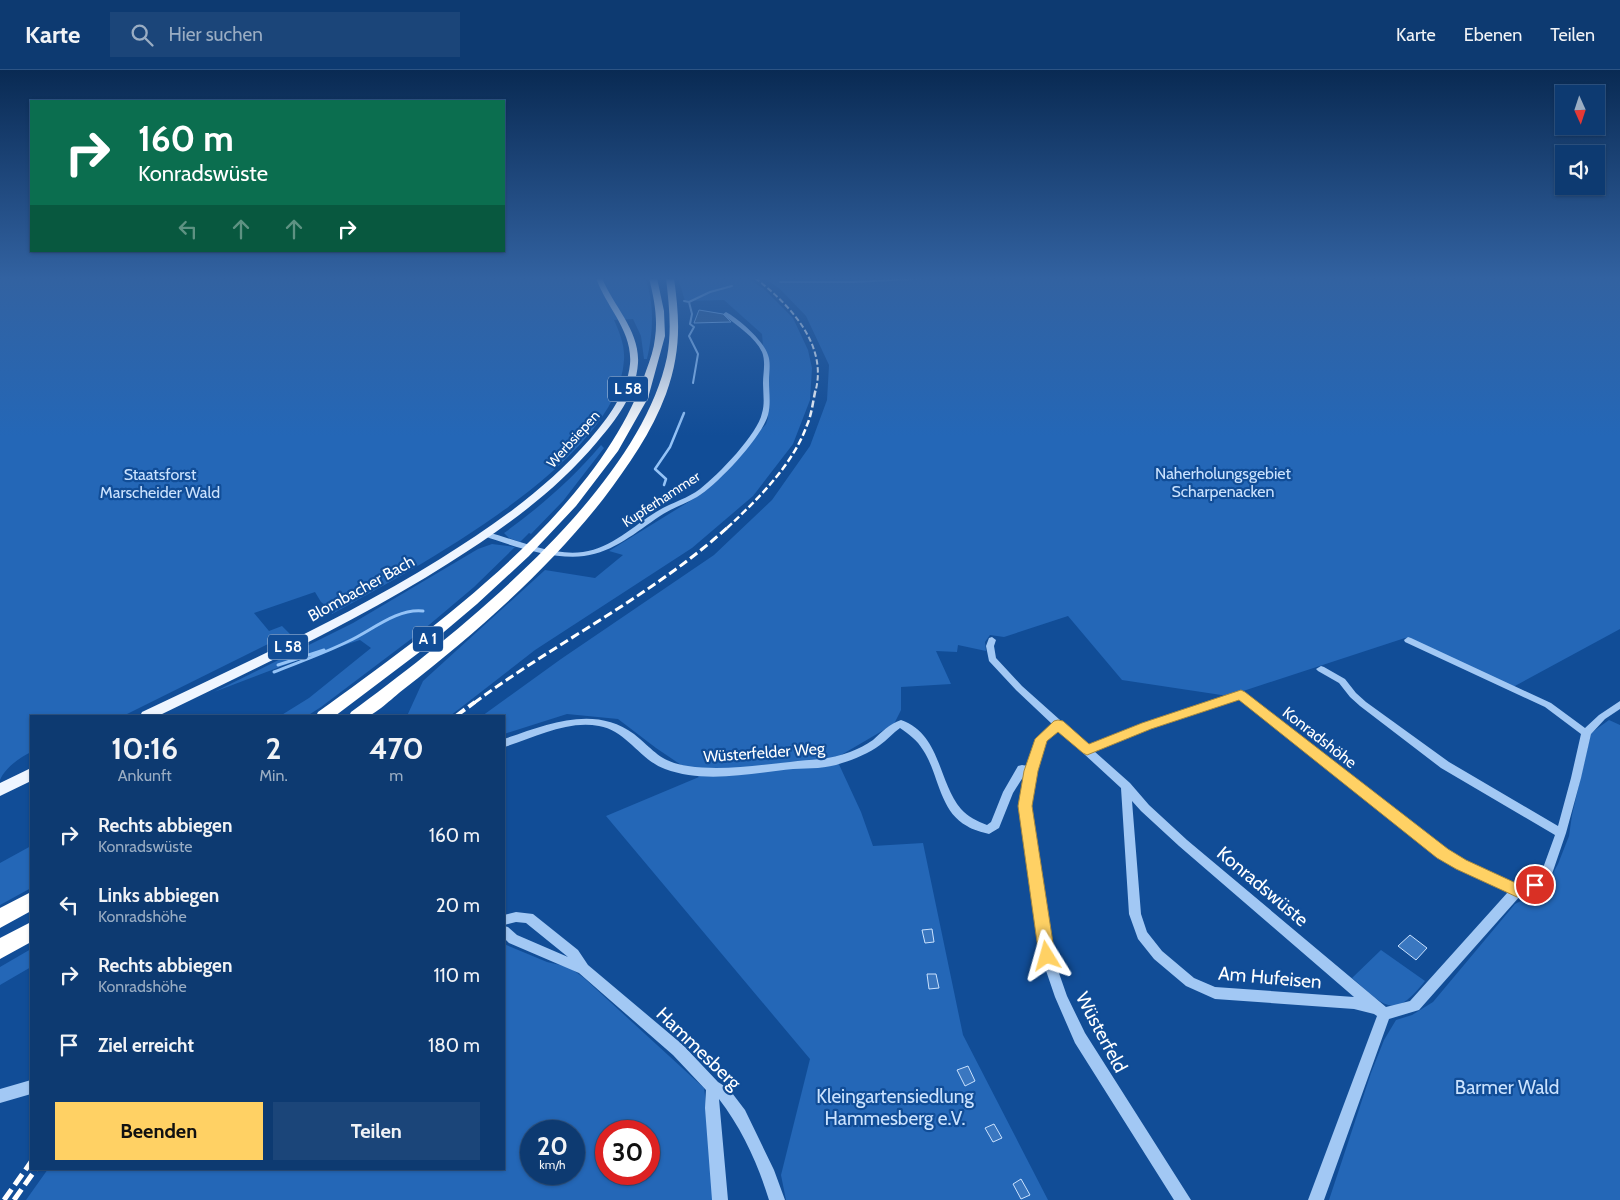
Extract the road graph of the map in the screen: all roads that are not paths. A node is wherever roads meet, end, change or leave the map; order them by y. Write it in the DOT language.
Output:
graph roads {
  1 [pos="629,331"];
  2 [pos="660,331"];
  3 [pos="675,331"];
  4 [pos="746,331"];
  5 [pos="553,483"];
  6 [pos="487,534"];
  7 [pos="992,640"];
  8 [pos="1408,640"];
  9 [pos="1322,669"];
  10 [pos="1620,704"];
  11 [pos="149,715"];
  12 [pos="325,715"];
  13 [pos="358,715"];
  14 [pos="1058,724"];
  15 [pos="1586,733"];
  16 [pos="505,743"];
  17 [pos="1087,750"];
  18 [pos="1031,771"];
  19 [pos="30,775"];
  20 [pos="1126,786"];
  21 [pos="0,790"];
  22 [pos="1561,833"];
  23 [pos="1517,890"];
  24 [pos="30,902"];
  25 [pos="0,919"];
  26 [pos="505,920"];
  27 [pos="30,932"];
  28 [pos="505,932"];
  29 [pos="0,949"];
  30 [pos="583,969"];
  31 [pos="1384,1014"];
  32 [pos="30,1087"];
  33 [pos="713,1087"];
  34 [pos="0,1096"];
  35 [pos="720,1200"];
  36 [pos="777,1200"];
  37 [pos="1183,1200"];
  38 [pos="1316,1200"];
  1 -- 5 [label="main road, Werbsiepen / L 58"];
  2 -- 12 [label="highway, A 1"];
  3 -- 13 [label="highway, A 1"];
  4 -- 6 [label="street, Kupferhammer"];
  5 -- 6 [label="main road, Blombacher Bach / L 58"];
  6 -- 11 [label="main road, Blombacher Bach / L 58"];
  7 -- 14 [label="street, Konradswüste"];
  8 -- 15 [label="street"];
  9 -- 22 [label="street"];
  10 -- 15 [label="street"];
  14 -- 17 [label="street, Konradswüste"];
  14 -- 18 [label="street, Wüsterfeld"];
  15 -- 22 [label="street"];
  16 -- 18 [label="street, Wüsterfelder Weg"];
  17 -- 20 [label="street, Konradswüste"];
  17 -- 23 [label="street, Konradshöhe"];
  18 -- 37 [label="street, Wüsterfeld"];
  19 -- 21 [label="main road"];
  20 -- 31 [label="street, Konradswüste"];
  20 -- 31 [label="street, Am Hufeisen"];
  22 -- 23 [label="street"];
  23 -- 31 [label="street"];
  24 -- 25 [label="highway"];
  26 -- 30 [label="street, Hammesberg"];
  27 -- 29 [label="highway"];
  28 -- 30 [label="street, Hammesberg"];
  30 -- 33 [label="street, Hammesberg"];
  31 -- 38 [label="street"];
  32 -- 34 [label="street"];
  33 -- 35 [label="street"];
  33 -- 36 [label="street, Hammesberg"];
}
